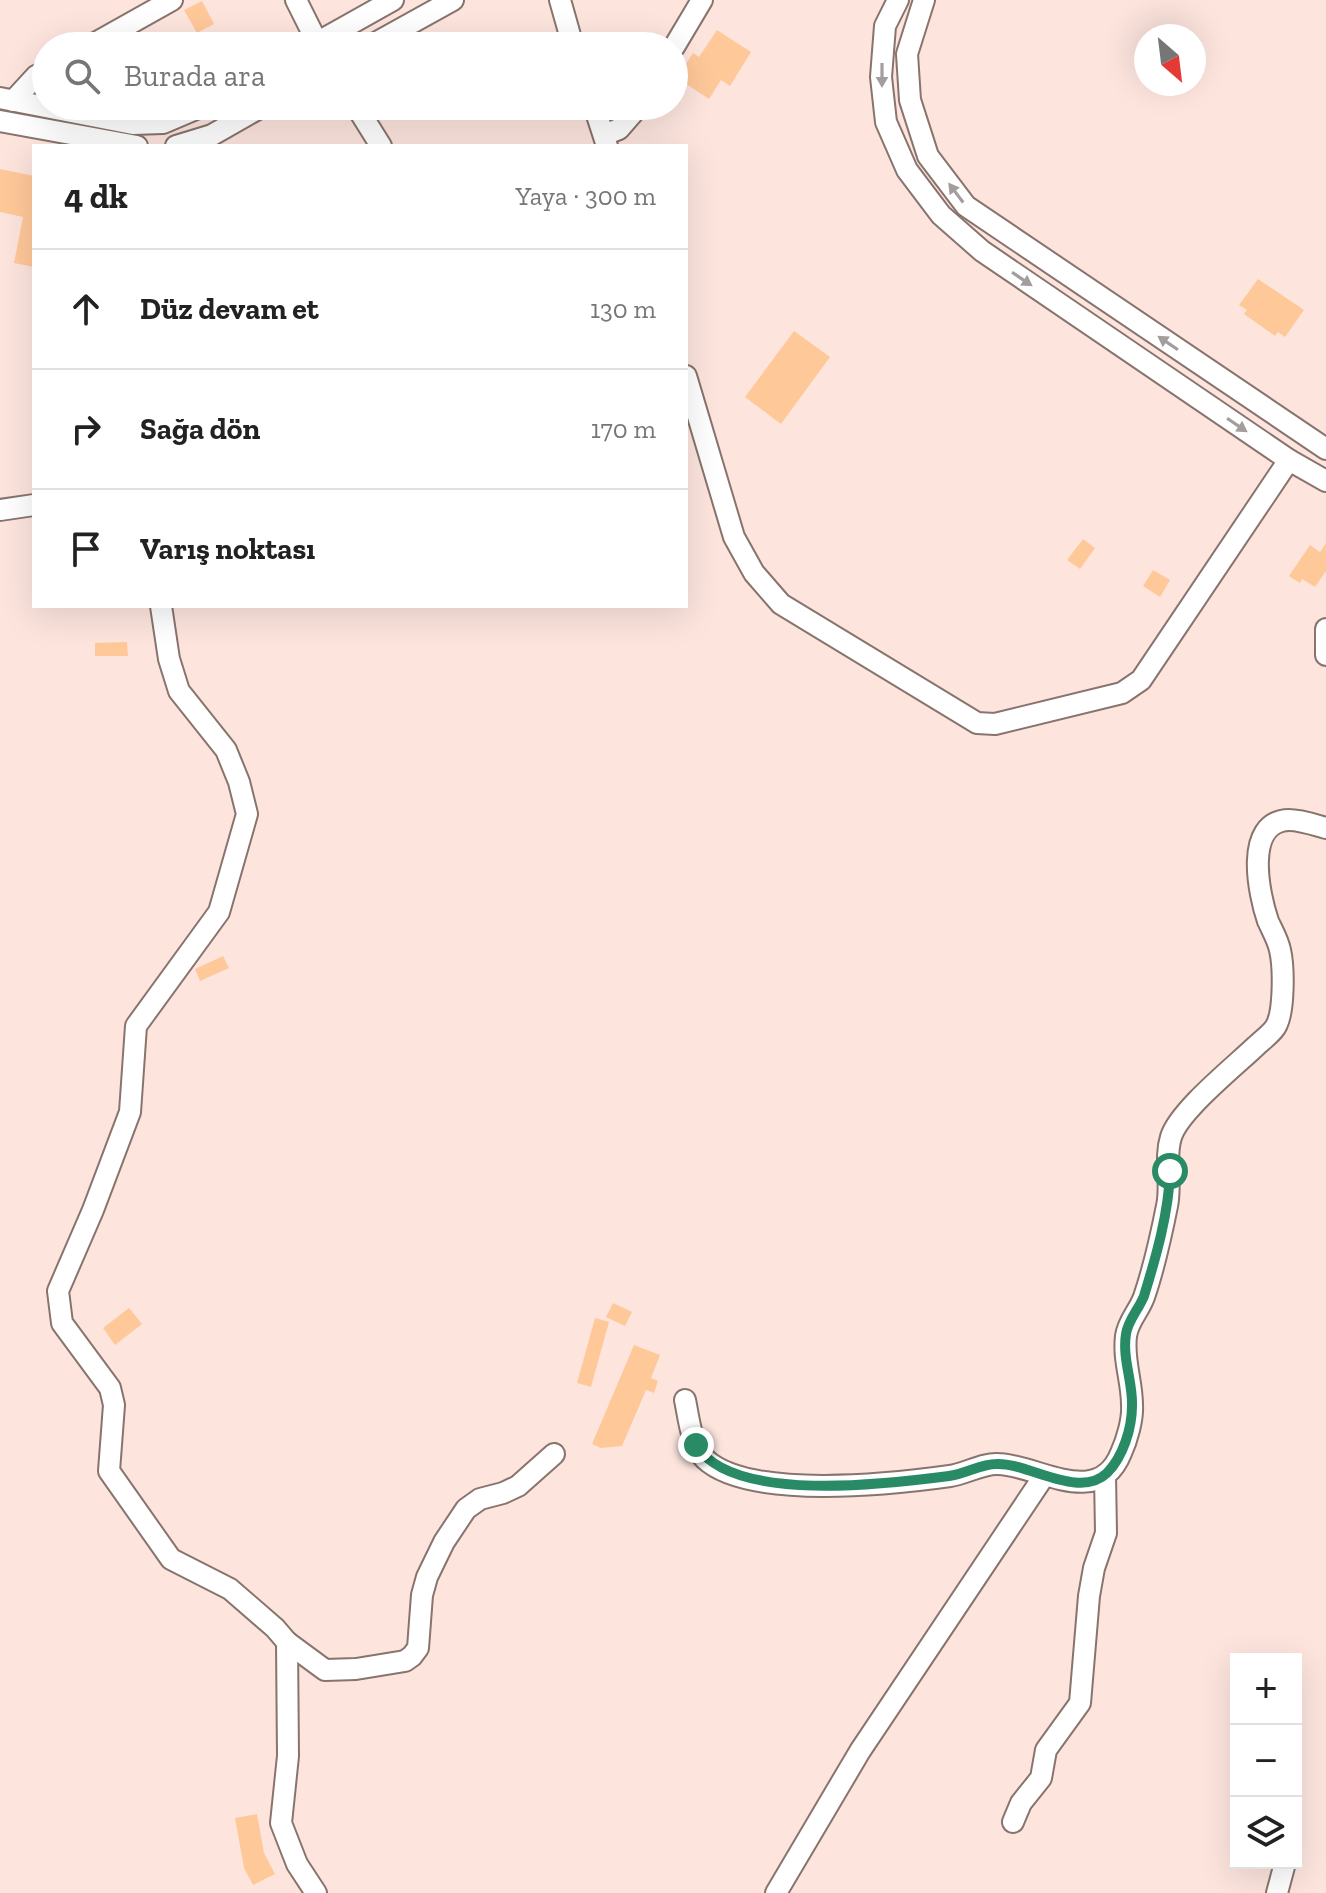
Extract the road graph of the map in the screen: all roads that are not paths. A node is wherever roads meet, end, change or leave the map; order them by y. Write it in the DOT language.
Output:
graph roads {
  1 [pos="172,0"];
  2 [pos="296,0"];
  3 [pos="393,0"];
  4 [pos="453,0"];
  5 [pos="551,0"];
  6 [pos="560,0"];
  7 [pos="702,0"];
  8 [pos="898,0"];
  9 [pos="924,0"];
  10 [pos="565,21"];
  11 [pos="115,32"];
  12 [pos="309,32"];
  13 [pos="336,32"];
  14 [pos="395,32"];
  15 [pos="569,32"];
  16 [pos="683,32"];
  17 [pos="32,79"];
  18 [pos="6,100"];
  19 [pos="32,105"];
  20 [pos="112,120"];
  21 [pos="170,120"];
  22 [pos="238,120"];
  23 [pos="365,120"];
  24 [pos="599,120"];
  25 [pos="627,120"];
  26 [pos="0,121"];
  27 [pos="605,140"];
  28 [pos="126,144"];
  29 [pos="183,144"];
  30 [pos="380,144"];
  31 [pos="688,383"];
  32 [pos="1326,449"];
  33 [pos="1289,460"];
  34 [pos="1326,481"];
  35 [pos="32,505"];
  36 [pos="0,510"];
  37 [pos="161,608"];
  38 [pos="1326,629"];
  39 [pos="1326,655"];
  40 [pos="1326,828"];
  41 [pos="685,1400"];
  42 [pos="554,1454"];
  43 [pos="1105,1475"];
  44 [pos="1044,1476"];
  45 [pos="287,1642"];
  46 [pos="1013,1822"];
  47 [pos="1283,1869"];
  48 [pos="316,1893"];
  49 [pos="776,1893"];
  50 [pos="1277,1893"];
  1 -- 11 [label="street"];
  2 -- 12 [label="street"];
  3 -- 13 [label="street"];
  4 -- 14 [label="street"];
  5 -- 10 [label="street"];
  6 -- 10 [label="street"];
  7 -- 16 [label="street"];
  8 -- 33 [label="street, one-way"];
  32 -- 9 [label="street, one-way"];
  10 -- 15 [label="street"];
  17 -- 18 [label="street"];
  18 -- 19 [label="street"];
  20 -- 21 [label="street"];
  22 -- 29 [label="street"];
  23 -- 30 [label="street"];
  24 -- 27 [label="street"];
  25 -- 27 [label="street"];
  26 -- 28 [label="street"];
  31 -- 33 [label="street"];
  33 -- 34 [label="street"];
  35 -- 36 [label="street"];
  37 -- 45 [label="street"];
  38 -- 39 [label="street"];
  40 -- 43 [label="street"];
  41 -- 44 [label="street"];
  42 -- 45 [label="street"];
  43 -- 44 [label="street"];
  43 -- 46 [label="street"];
  44 -- 49 [label="street"];
  45 -- 48 [label="street"];
  47 -- 50 [label="street"];
}
